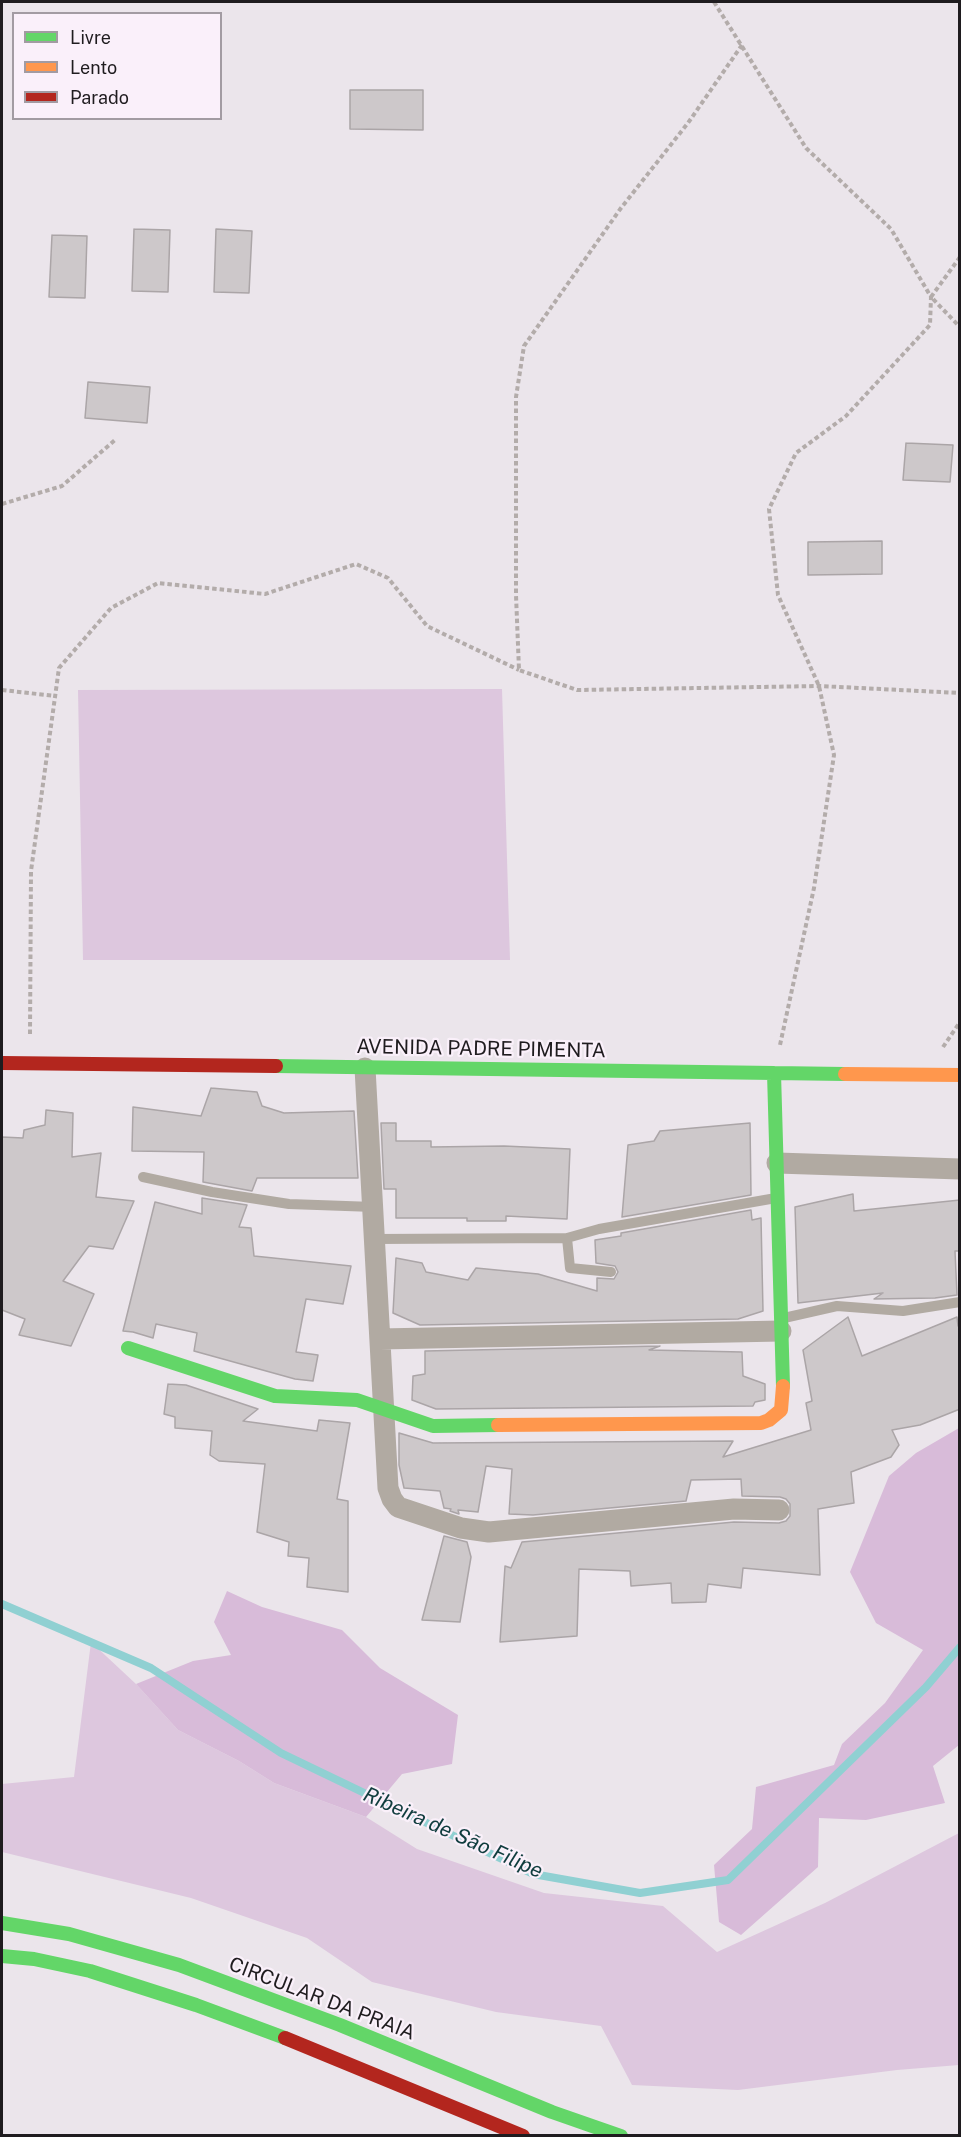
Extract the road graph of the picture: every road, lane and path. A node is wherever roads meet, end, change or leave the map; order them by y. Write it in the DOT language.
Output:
graph roads {
  1 [pos="714,2"];
  2 [pos="742,45"];
  3 [pos="960,257"];
  4 [pos="932,297"];
  5 [pos="960,327"];
  6 [pos="115,440"];
  7 [pos="2,504"];
  8 [pos="519,670"];
  9 [pos="819,686"];
  10 [pos="2,690"];
  11 [pos="960,693"];
  12 [pos="55,696"];
  13 [pos="2,1063"];
  14 [pos="30,1063"];
  15 [pos="365,1068"];
  16 [pos="774,1073"];
  17 [pos="960,1075"];
  18 [pos="777,1163"];
  19 [pos="960,1169"];
  20 [pos="143,1177"];
  21 [pos="778,1197"];
  22 [pos="374,1207"];
  23 [pos="567,1238"];
  24 [pos="375,1239"];
  25 [pos="611,1272"];
  26 [pos="960,1302"];
  27 [pos="781,1325"];
  28 [pos="380,1339"];
  29 [pos="128,1348"];
  30 [pos="385,1410"];
  31 [pos="779,1510"];
  32 [pos="2,1923"];
  33 [pos="2,1956"];
  34 [pos="523,2136"];
  35 [pos="621,2136"];
  1 -- 2 [label="path"];
  2 -- 4 [label="path"];
  2 -- 8 [label="path"];
  3 -- 4 [label="path"];
  4 -- 5 [label="path"];
  4 -- 9 [label="path"];
  6 -- 7 [label="path"];
  8 -- 9 [label="path"];
  8 -- 12 [label="path"];
  9 -- 11 [label="path"];
  9 -- 16 [label="path"];
  10 -- 12 [label="path"];
  12 -- 14 [label="path"];
  13 -- 14 [label="main road, AVENIDA PADRE PIMENTA"];
  14 -- 15 [label="main road, AVENIDA PADRE PIMENTA"];
  15 -- 16 [label="main road, AVENIDA PADRE PIMENTA"];
  15 -- 22 [label="street"];
  16 -- 17 [label="main road, AVENIDA PADRE PIMENTA"];
  16 -- 18 [label="main road"];
  18 -- 19 [label="street"];
  18 -- 21 [label="main road"];
  20 -- 22 [label="lane"];
  21 -- 23 [label="lane"];
  21 -- 27 [label="main road"];
  22 -- 24 [label="street"];
  23 -- 24 [label="lane"];
  23 -- 25 [label="lane"];
  24 -- 28 [label="street"];
  26 -- 27 [label="lane"];
  27 -- 28 [label="street"];
  27 -- 30 [label="main road"];
  28 -- 30 [label="street"];
  29 -- 30 [label="main road"];
  30 -- 31 [label="street"];
  32 -- 35 [label="main road, CIRCULAR DA PRAIA"];
  33 -- 34 [label="main road"];
}
